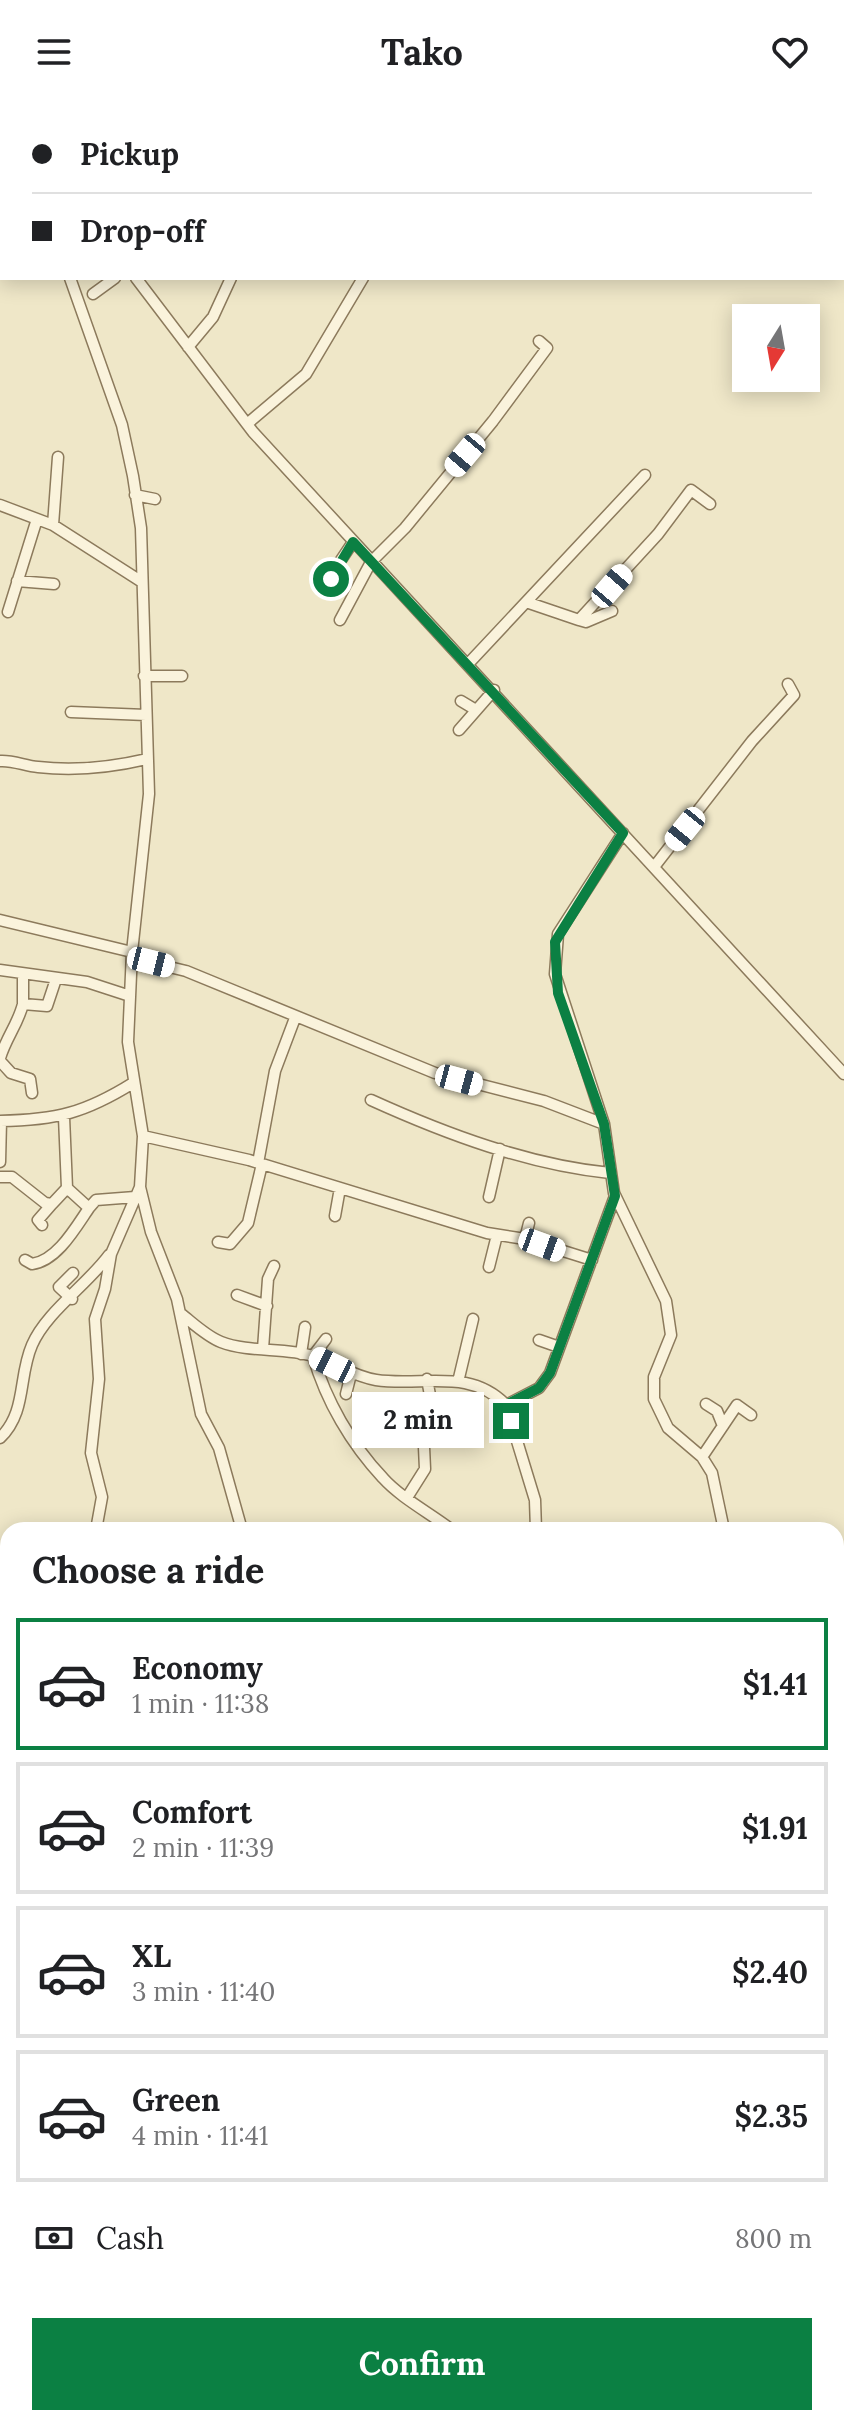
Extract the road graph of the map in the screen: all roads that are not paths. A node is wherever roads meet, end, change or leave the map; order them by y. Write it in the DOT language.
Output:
graph roads {
  1 [pos="71,280"];
  2 [pos="112,280"];
  3 [pos="138,280"];
  4 [pos="230,280"];
  5 [pos="362,280"];
  6 [pos="93,294"];
  7 [pos="539,341"];
  8 [pos="188,347"];
  9 [pos="247,424"];
  10 [pos="58,457"];
  11 [pos="645,475"];
  12 [pos="135,495"];
  13 [pos="155,499"];
  14 [pos="710,504"];
  15 [pos="0,505"];
  16 [pos="37,519"];
  17 [pos="53,525"];
  18 [pos="353,542"];
  19 [pos="371,562"];
  20 [pos="17,581"];
  21 [pos="142,582"];
  22 [pos="54,584"];
  23 [pos="321,590"];
  24 [pos="529,603"];
  25 [pos="612,611"];
  26 [pos="8,612"];
  27 [pos="340,620"];
  28 [pos="579,620"];
  29 [pos="468,664"];
  30 [pos="144,676"];
  31 [pos="182,676"];
  32 [pos="788,684"];
  33 [pos="494,690"];
  34 [pos="461,701"];
  35 [pos="476,710"];
  36 [pos="71,712"];
  37 [pos="146,715"];
  38 [pos="459,730"];
  39 [pos="147,759"];
  40 [pos="0,761"];
  41 [pos="623,833"];
  42 [pos="654,867"];
  43 [pos="0,920"];
  44 [pos="132,955"];
  45 [pos="0,970"];
  46 [pos="23,975"];
  47 [pos="56,979"];
  48 [pos="130,996"];
  49 [pos="23,1004"];
  50 [pos="295,1018"];
  51 [pos="0,1060"];
  52 [pos="844,1074"];
  53 [pos="133,1083"];
  54 [pos="32,1093"];
  55 [pos="371,1100"];
  56 [pos="64,1117"];
  57 [pos="1,1121"];
  58 [pos="604,1124"];
  59 [pos="143,1136"];
  60 [pos="500,1149"];
  61 [pos="0,1162"];
  62 [pos="260,1164"];
  63 [pos="610,1173"];
  64 [pos="0,1177"];
  65 [pos="67,1188"];
  66 [pos="340,1188"];
  67 [pos="138,1192"];
  68 [pos="615,1196"];
  69 [pos="489,1197"];
  70 [pos="52,1204"];
  71 [pos="89,1208"];
  72 [pos="335,1216"];
  73 [pos="529,1223"];
  74 [pos="42,1225"];
  75 [pos="497,1235"];
  76 [pos="525,1239"];
  77 [pos="218,1242"];
  78 [pos="111,1254"];
  79 [pos="25,1260"];
  80 [pos="592,1260"];
  81 [pos="274,1266"];
  82 [pos="489,1267"];
  83 [pos="73,1273"];
  84 [pos="237,1295"];
  85 [pos="72,1299"];
  86 [pos="267,1306"];
  87 [pos="180,1313"];
  88 [pos="473,1319"];
  89 [pos="305,1327"];
  90 [pos="326,1339"];
  91 [pos="539,1340"];
  92 [pos="559,1347"];
  93 [pos="263,1349"];
  94 [pos="301,1354"];
  95 [pos="313,1356"];
  96 [pos="351,1374"];
  97 [pos="427,1379"];
  98 [pos="458,1382"];
  99 [pos="346,1394"];
  100 [pos="706,1404"];
  101 [pos="506,1405"];
  102 [pos="751,1415"];
  103 [pos="723,1426"];
  104 [pos="0,1438"];
  105 [pos="702,1457"];
  106 [pos="408,1496"];
  107 [pos="97,1522"];
  108 [pos="240,1522"];
  109 [pos="442,1522"];
  110 [pos="536,1522"];
  111 [pos="722,1522"];
  1 -- 12 [label="street"];
  2 -- 6 [label="street"];
  3 -- 8 [label="street"];
  4 -- 8 [label="street"];
  5 -- 9 [label="street"];
  7 -- 19 [label="street"];
  8 -- 9 [label="street"];
  9 -- 18 [label="street"];
  10 -- 17 [label="street"];
  11 -- 24 [label="street"];
  12 -- 13 [label="street"];
  12 -- 21 [label="street"];
  14 -- 28 [label="street"];
  15 -- 16 [label="street"];
  16 -- 17 [label="street"];
  16 -- 20 [label="street"];
  17 -- 21 [label="street"];
  18 -- 19 [label="street"];
  18 -- 23 [label="street"];
  19 -- 27 [label="street"];
  19 -- 29 [label="street"];
  20 -- 22 [label="street"];
  20 -- 26 [label="street"];
  21 -- 30 [label="street"];
  24 -- 28 [label="street"];
  24 -- 29 [label="street"];
  25 -- 28 [label="street"];
  29 -- 33 [label="street"];
  30 -- 31 [label="street"];
  30 -- 37 [label="street"];
  32 -- 42 [label="street"];
  33 -- 35 [label="street"];
  33 -- 41 [label="street"];
  34 -- 35 [label="street"];
  35 -- 38 [label="street"];
  36 -- 37 [label="street"];
  37 -- 39 [label="street"];
  39 -- 40 [label="street"];
  39 -- 44 [label="street"];
  41 -- 42 [label="street"];
  41 -- 58 [label="street"];
  42 -- 52 [label="street"];
  43 -- 44 [label="street"];
  44 -- 48 [label="street"];
  44 -- 50 [label="street"];
  45 -- 46 [label="street"];
  46 -- 47 [label="street"];
  46 -- 49 [label="street"];
  47 -- 48 [label="street"];
  47 -- 49 [label="street"];
  48 -- 53 [label="street"];
  49 -- 51 [label="street"];
  50 -- 58 [label="street"];
  50 -- 62 [label="street"];
  51 -- 54 [label="street"];
  53 -- 56 [label="street"];
  53 -- 59 [label="street"];
  55 -- 60 [label="street"];
  56 -- 57 [label="street"];
  56 -- 65 [label="street"];
  57 -- 61 [label="street"];
  58 -- 63 [label="street"];
  59 -- 62 [label="street"];
  59 -- 67 [label="street"];
  60 -- 63 [label="street"];
  60 -- 69 [label="street"];
  62 -- 66 [label="street"];
  62 -- 77 [label="street"];
  63 -- 68 [label="street"];
  64 -- 70 [label="street"];
  65 -- 70 [label="street"];
  65 -- 71 [label="street"];
  66 -- 72 [label="street"];
  66 -- 75 [label="street"];
  67 -- 71 [label="street"];
  67 -- 78 [label="street"];
  67 -- 87 [label="street"];
  68 -- 80 [label="street"];
  68 -- 105 [label="street"];
  70 -- 74 [label="street"];
  71 -- 79 [label="street"];
  73 -- 76 [label="street"];
  75 -- 76 [label="street"];
  75 -- 82 [label="street"];
  76 -- 80 [label="street"];
  78 -- 85 [label="street"];
  78 -- 107 [label="street"];
  80 -- 92 [label="street"];
  81 -- 86 [label="street"];
  83 -- 85 [label="street"];
  84 -- 86 [label="street"];
  85 -- 104 [label="street"];
  86 -- 93 [label="street"];
  87 -- 93 [label="street"];
  87 -- 108 [label="street"];
  88 -- 98 [label="street"];
  89 -- 94 [label="street"];
  90 -- 95 [label="street"];
  91 -- 92 [label="street"];
  92 -- 101 [label="street"];
  93 -- 94 [label="street"];
  94 -- 95 [label="street"];
  95 -- 96 [label="street"];
  95 -- 106 [label="street"];
  96 -- 97 [label="street"];
  96 -- 99 [label="street"];
  97 -- 98 [label="street"];
  97 -- 106 [label="street"];
  98 -- 101 [label="street"];
  100 -- 103 [label="street"];
  101 -- 110 [label="street"];
  102 -- 103 [label="street"];
  103 -- 105 [label="street"];
  105 -- 111 [label="street"];
  106 -- 109 [label="street"];
}
